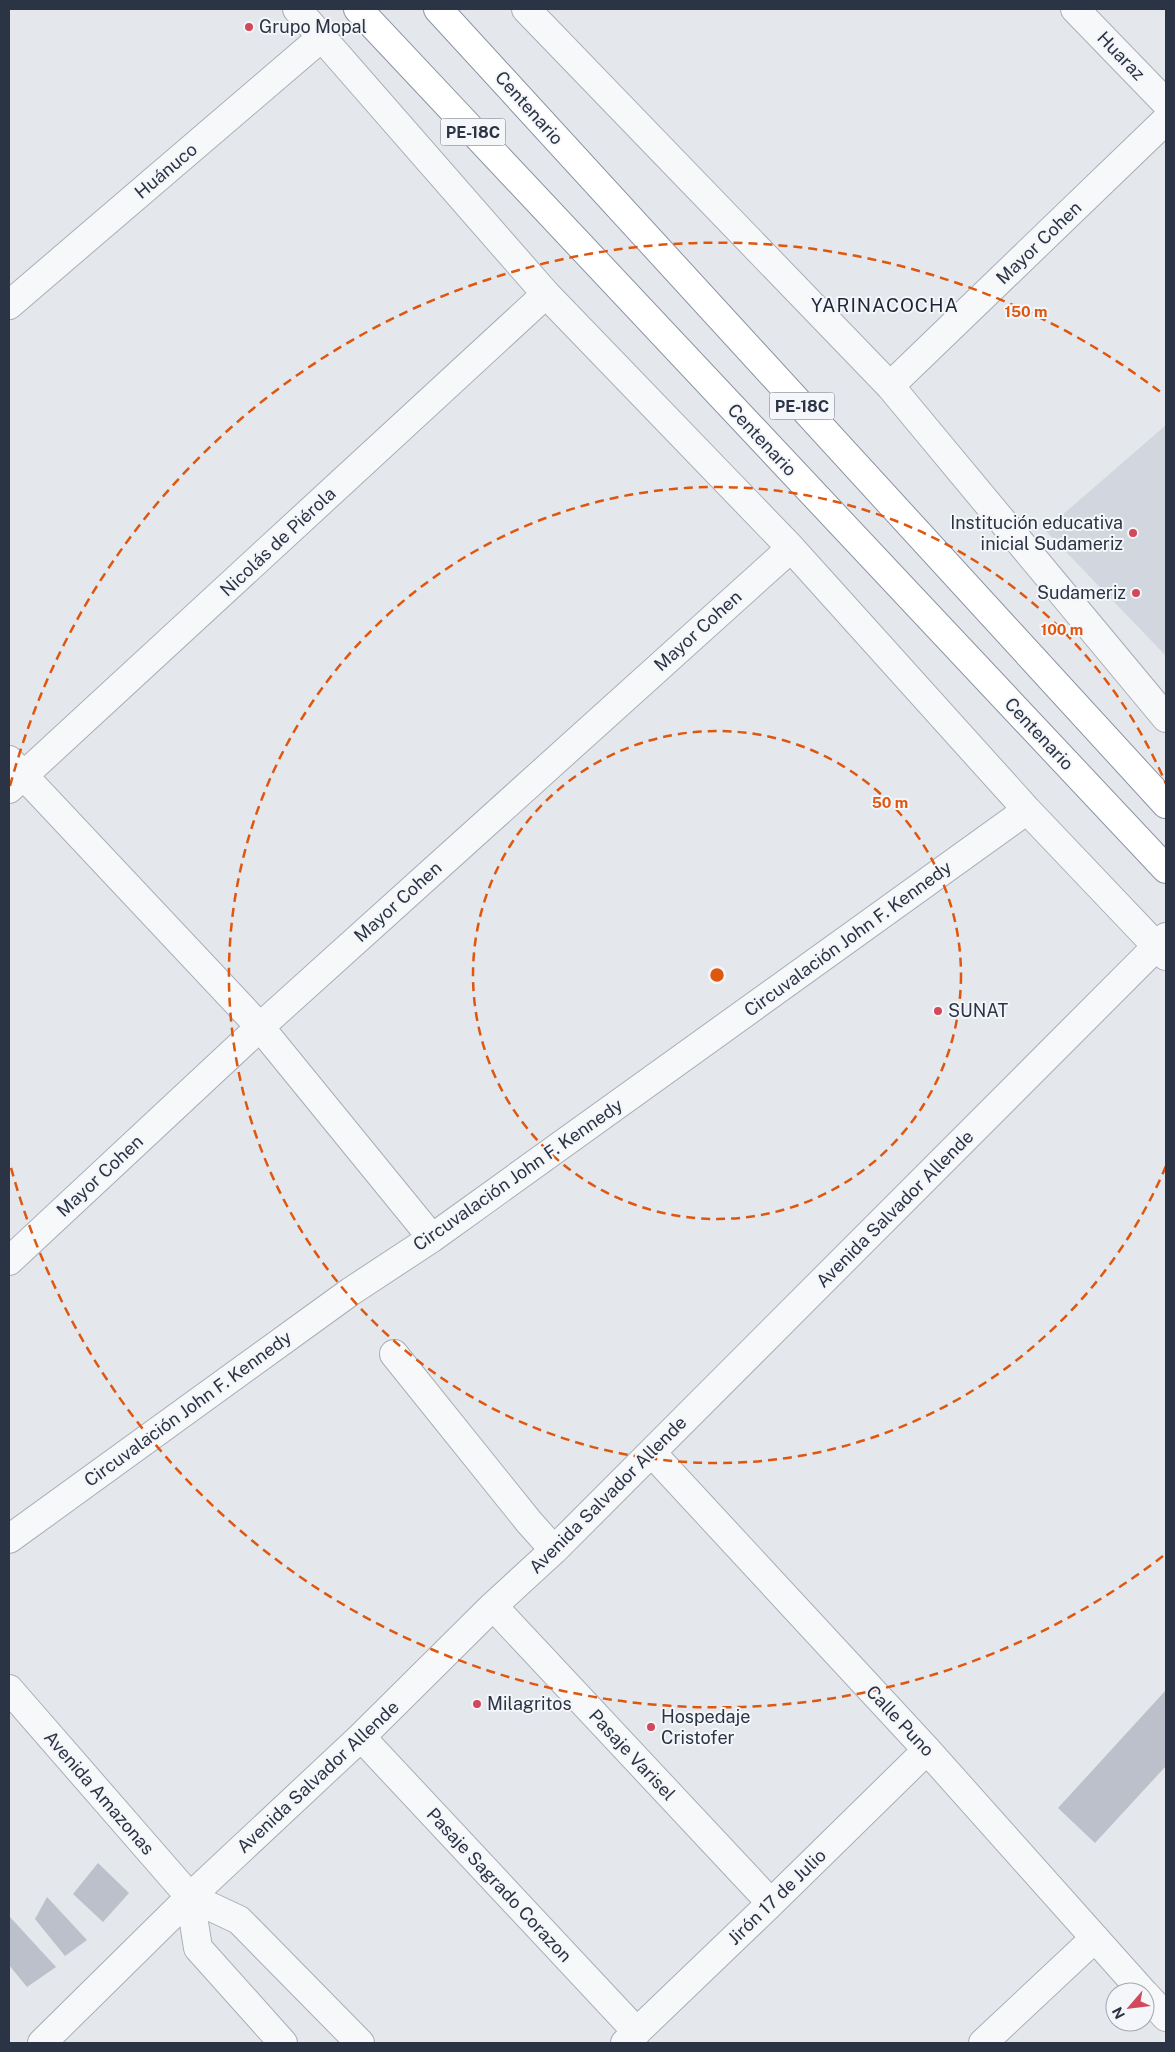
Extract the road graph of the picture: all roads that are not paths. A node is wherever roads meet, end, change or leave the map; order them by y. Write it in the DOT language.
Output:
graph roads {
  1 [pos="297,9"];
  2 [pos="358,9"];
  3 [pos="438,9"];
  4 [pos="526,9"];
  5 [pos="1075,9"];
  6 [pos="322,37"];
  7 [pos="1166,103"];
  8 [pos="1166,120"];
  9 [pos="546,294"];
  10 [pos="9,305"];
  11 [pos="890,386"];
  12 [pos="791,548"];
  13 [pos="1166,718"];
  14 [pos="14,775"];
  15 [pos="1166,804"];
  16 [pos="1027,810"];
  17 [pos="1166,870"];
  18 [pos="1163,946"];
  19 [pos="260,1027"];
  20 [pos="432,1238"];
  21 [pos="9,1261"];
  22 [pos="394,1354"];
  23 [pos="652,1452"];
  24 [pos="9,1539"];
  25 [pos="554,1550"];
  26 [pos="494,1606"];
  27 [pos="9,1689"];
  28 [pos="361,1737"];
  29 [pos="927,1750"];
  30 [pos="190,1897"];
  31 [pos="771,1904"];
  32 [pos="1095,1938"];
  33 [pos="1134,1982"];
  34 [pos="1155,2005"];
  35 [pos="1166,2017"];
  36 [pos="631,2038"];
  37 [pos="42,2043"];
  38 [pos="283,2043"];
  39 [pos="360,2043"];
  40 [pos="983,2043"];
  1 -- 6 [label="street"];
  2 -- 17 [label="highway, Centenario / PE-18C"];
  3 -- 15 [label="highway, Centenario / PE-18C"];
  4 -- 11 [label="street"];
  5 -- 7 [label="street, Huaraz"];
  6 -- 9 [label="street"];
  6 -- 10 [label="street, Huánuco"];
  8 -- 11 [label="street, Mayor Cohen"];
  9 -- 12 [label="street"];
  9 -- 14 [label="street, Nicolás de Piérola"];
  11 -- 13 [label="street"];
  12 -- 16 [label="street"];
  12 -- 19 [label="street, Mayor Cohen"];
  14 -- 19 [label="street"];
  16 -- 18 [label="street"];
  16 -- 20 [label="street, Circuvalación John F. Kennedy"];
  18 -- 23 [label="street, Avenida Salvador Allende"];
  19 -- 20 [label="street"];
  19 -- 21 [label="street, Mayor Cohen"];
  20 -- 24 [label="street, Circuvalación John F. Kennedy"];
  22 -- 25 [label="street"];
  23 -- 25 [label="street, Avenida Salvador Allende"];
  23 -- 29 [label="street, Calle Puno"];
  25 -- 26 [label="street, Avenida Salvador Allende"];
  26 -- 28 [label="street, Avenida Salvador Allende"];
  26 -- 31 [label="street, Pasaje Varisel"];
  27 -- 30 [label="street, Avenida Amazonas"];
  28 -- 30 [label="street, Avenida Salvador Allende"];
  28 -- 36 [label="street, Pasaje Sagrado Corazon"];
  29 -- 31 [label="street, Jirón 17 de Julio"];
  29 -- 32 [label="street, Calle Puno"];
  30 -- 37 [label="street, Avenida Salvador Allende"];
  30 -- 38 [label="street"];
  30 -- 39 [label="street, Avenida Amazonas"];
  31 -- 36 [label="street, Jirón 17 de Julio"];
  32 -- 33 [label="street, Calle Puno"];
  32 -- 40 [label="street"];
  34 -- 35 [label="street, Calle Puno"];
}
